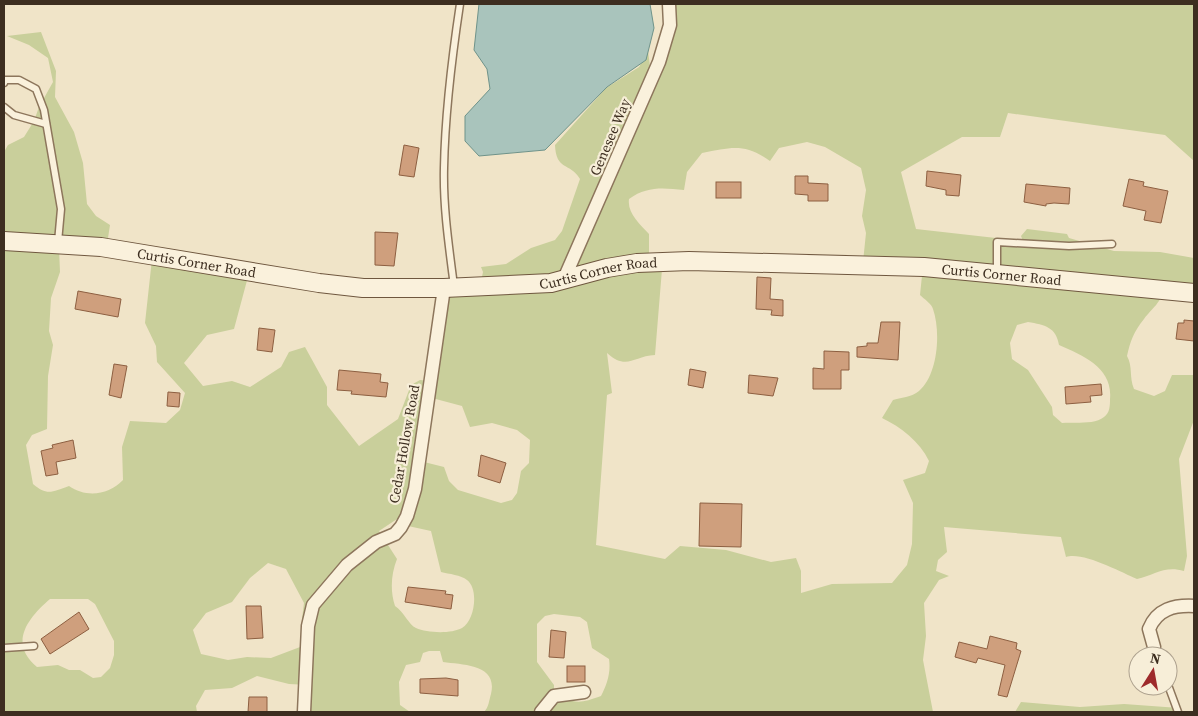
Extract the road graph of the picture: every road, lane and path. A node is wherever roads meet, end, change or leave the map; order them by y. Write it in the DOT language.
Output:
graph roads {
  1 [pos="460,4"];
  2 [pos="669,4"];
  3 [pos="4,81"];
  4 [pos="4,107"];
  5 [pos="46,124"];
  6 [pos="4,241"];
  7 [pos="58,242"];
  8 [pos="1112,244"];
  9 [pos="997,274"];
  10 [pos="564,279"];
  11 [pos="449,288"];
  12 [pos="1194,293"];
  13 [pos="1194,606"];
  14 [pos="34,646"];
  15 [pos="1153,646"];
  16 [pos="4,648"];
  17 [pos="584,692"];
  18 [pos="1172,696"];
  19 [pos="304,712"];
  20 [pos="541,712"];
  21 [pos="1178,712"];
  1 -- 11 [label="lane"];
  2 -- 10 [label="street, Genesee Way"];
  3 -- 5 [label="lane"];
  4 -- 5 [label="lane"];
  5 -- 7 [label="lane"];
  6 -- 7 [label="street, Curtis Corner Road"];
  7 -- 11 [label="street, Curtis Corner Road"];
  8 -- 9 [label="lane"];
  9 -- 10 [label="street, Curtis Corner Road"];
  9 -- 12 [label="street, Curtis Corner Road"];
  10 -- 11 [label="street, Curtis Corner Road"];
  11 -- 19 [label="street, Cedar Hollow Road"];
  13 -- 15 [label="street"];
  14 -- 16 [label="lane"];
  17 -- 20 [label="street"];
  18 -- 21 [label="lane"];
}
